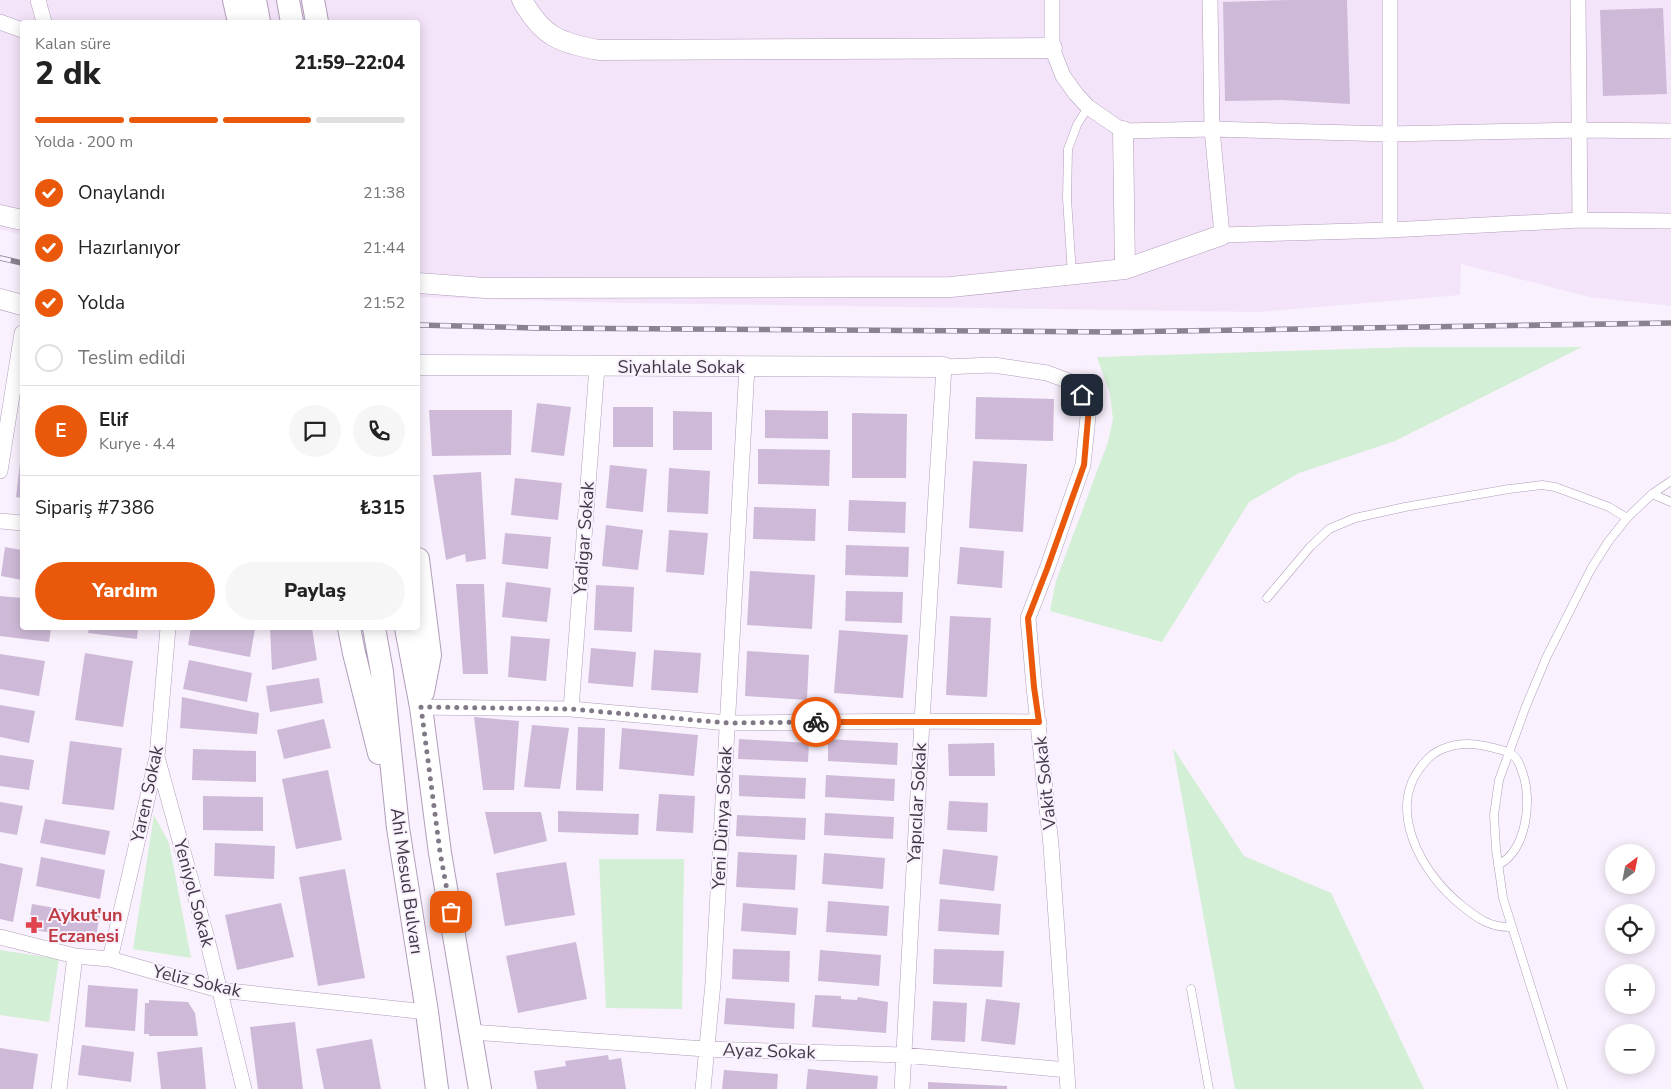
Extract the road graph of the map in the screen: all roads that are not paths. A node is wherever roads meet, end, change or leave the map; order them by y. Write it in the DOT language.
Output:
graph roads {
  1 [pos="38,0"];
  2 [pos="234,0"];
  3 [pos="255,0"];
  4 [pos="288,0"];
  5 [pos="313,0"];
  6 [pos="522,0"];
  7 [pos="1052,0"];
  8 [pos="1210,0"];
  9 [pos="1390,0"];
  10 [pos="1578,0"];
  11 [pos="43,20"];
  12 [pos="239,20"];
  13 [pos="259,20"];
  14 [pos="292,20"];
  15 [pos="317,20"];
  16 [pos="0,22"];
  17 [pos="20,29"];
  18 [pos="1052,48"];
  19 [pos="1088,107"];
  20 [pos="1212,129"];
  21 [pos="1579,130"];
  22 [pos="1123,131"];
  23 [pos="1671,131"];
  24 [pos="1390,134"];
  25 [pos="0,215"];
  26 [pos="20,220"];
  27 [pos="1580,220"];
  28 [pos="1671,221"];
  29 [pos="1390,230"];
  30 [pos="1222,235"];
  31 [pos="1125,269"];
  32 [pos="1072,274"];
  33 [pos="420,283"];
  34 [pos="0,299"];
  35 [pos="20,304"];
  36 [pos="20,346"];
  37 [pos="420,365"];
  38 [pos="597,366"];
  39 [pos="747,367"];
  40 [pos="944,367"];
  41 [pos="0,471"];
  42 [pos="1671,481"];
  43 [pos="1652,494"];
  44 [pos="1671,502"];
  45 [pos="1627,518"];
  46 [pos="0,521"];
  47 [pos="20,524"];
  48 [pos="420,575"];
  49 [pos="1267,598"];
  50 [pos="168,630"];
  51 [pos="349,630"];
  52 [pos="374,630"];
  53 [pos="406,630"];
  54 [pos="421,707"];
  55 [pos="571,709"];
  56 [pos="922,721"];
  57 [pos="1039,722"];
  58 [pos="728,723"];
  59 [pos="1508,752"];
  60 [pos="157,757"];
  61 [pos="398,828"];
  62 [pos="1498,865"];
  63 [pos="1512,927"];
  64 [pos="0,937"];
  65 [pos="75,956"];
  66 [pos="110,959"];
  67 [pos="1191,989"];
  68 [pos="220,990"];
  69 [pos="427,1012"];
  70 [pos="471,1032"];
  71 [pos="705,1049"];
  72 [pos="903,1055"];
  73 [pos="1067,1070"];
  74 [pos="59,1089"];
  75 [pos="244,1089"];
  76 [pos="437,1089"];
  77 [pos="480,1089"];
  78 [pos="703,1089"];
  79 [pos="902,1089"];
  80 [pos="1068,1089"];
  81 [pos="1209,1089"];
  82 [pos="1563,1089"];
  1 -- 11 [label="street"];
  2 -- 12 [label="main road"];
  3 -- 13 [label="main road"];
  4 -- 14 [label="main road"];
  5 -- 15 [label="main road"];
  6 -- 18 [label="street"];
  7 -- 18 [label="street"];
  8 -- 20 [label="street"];
  9 -- 24 [label="street"];
  10 -- 21 [label="street"];
  16 -- 17 [label="street"];
  18 -- 19 [label="street"];
  19 -- 22 [label="street"];
  19 -- 32 [label="lane"];
  20 -- 22 [label="street"];
  20 -- 24 [label="street"];
  20 -- 30 [label="street"];
  21 -- 23 [label="street"];
  21 -- 24 [label="street"];
  21 -- 27 [label="street"];
  22 -- 31 [label="street"];
  24 -- 29 [label="street"];
  25 -- 26 [label="street"];
  27 -- 28 [label="street"];
  27 -- 29 [label="street"];
  29 -- 30 [label="street"];
  30 -- 31 [label="street"];
  31 -- 32 [label="street"];
  32 -- 33 [label="street"];
  34 -- 35 [label="street"];
  36 -- 41 [label="street"];
  37 -- 38 [label="street, Siyahlale Sokak"];
  38 -- 39 [label="street, Siyahlale Sokak"];
  38 -- 55 [label="street, Yadigar Sokak"];
  39 -- 40 [label="street, Siyahlale Sokak"];
  39 -- 58 [label="street, Yeni Dünya Sokak"];
  40 -- 56 [label="street, Yapıcılar Sokak"];
  40 -- 57 [label="street, Vakit Sokak"];
  42 -- 43 [label="lane"];
  43 -- 44 [label="lane"];
  43 -- 45 [label="lane"];
  45 -- 49 [label="lane"];
  45 -- 59 [label="lane"];
  46 -- 47 [label="street"];
  48 -- 54 [label="main road"];
  50 -- 60 [label="street, Yaren Sokak"];
  51 -- 61 [label="main road"];
  52 -- 61 [label="main road, Ahi Mesud Bulvarı"];
  53 -- 54 [label="main road, Ahi Mesud Bulvarı"];
  54 -- 55 [label="street"];
  54 -- 70 [label="main road, Ahi Mesud Bulvarı"];
  55 -- 58 [label="street"];
  56 -- 57 [label="street"];
  56 -- 58 [label="street"];
  56 -- 72 [label="street, Yapıcılar Sokak"];
  57 -- 73 [label="street, Vakit Sokak"];
  58 -- 71 [label="street, Yeni Dünya Sokak"];
  59 -- 62 [label="lane"];
  59 -- 62 [label="lane"];
  59 -- 63 [label="lane"];
  60 -- 66 [label="street, Yaren Sokak"];
  60 -- 68 [label="street, Yeniyol Sokak"];
  61 -- 69 [label="main road, Ahi Mesud Bulvarı"];
  62 -- 63 [label="lane"];
  63 -- 82 [label="lane"];
  64 -- 65 [label="street, Yeliz Sokak"];
  65 -- 66 [label="street, Yeliz Sokak"];
  65 -- 74 [label="street"];
  66 -- 68 [label="street, Yeliz Sokak"];
  67 -- 81 [label="lane"];
  68 -- 69 [label="street, Yeliz Sokak"];
  68 -- 75 [label="street, Yeniyol Sokak"];
  69 -- 76 [label="main road, Ahi Mesud Bulvarı"];
  70 -- 71 [label="street, Ayaz Sokak"];
  70 -- 77 [label="main road, Ahi Mesud Bulvarı"];
  71 -- 72 [label="street, Ayaz Sokak"];
  71 -- 78 [label="street, Yeni Dünya Sokak"];
  72 -- 73 [label="street, Ayaz Sokak"];
  72 -- 79 [label="street, Yapıcılar Sokak"];
  73 -- 80 [label="street, Vakit Sokak"];
}
